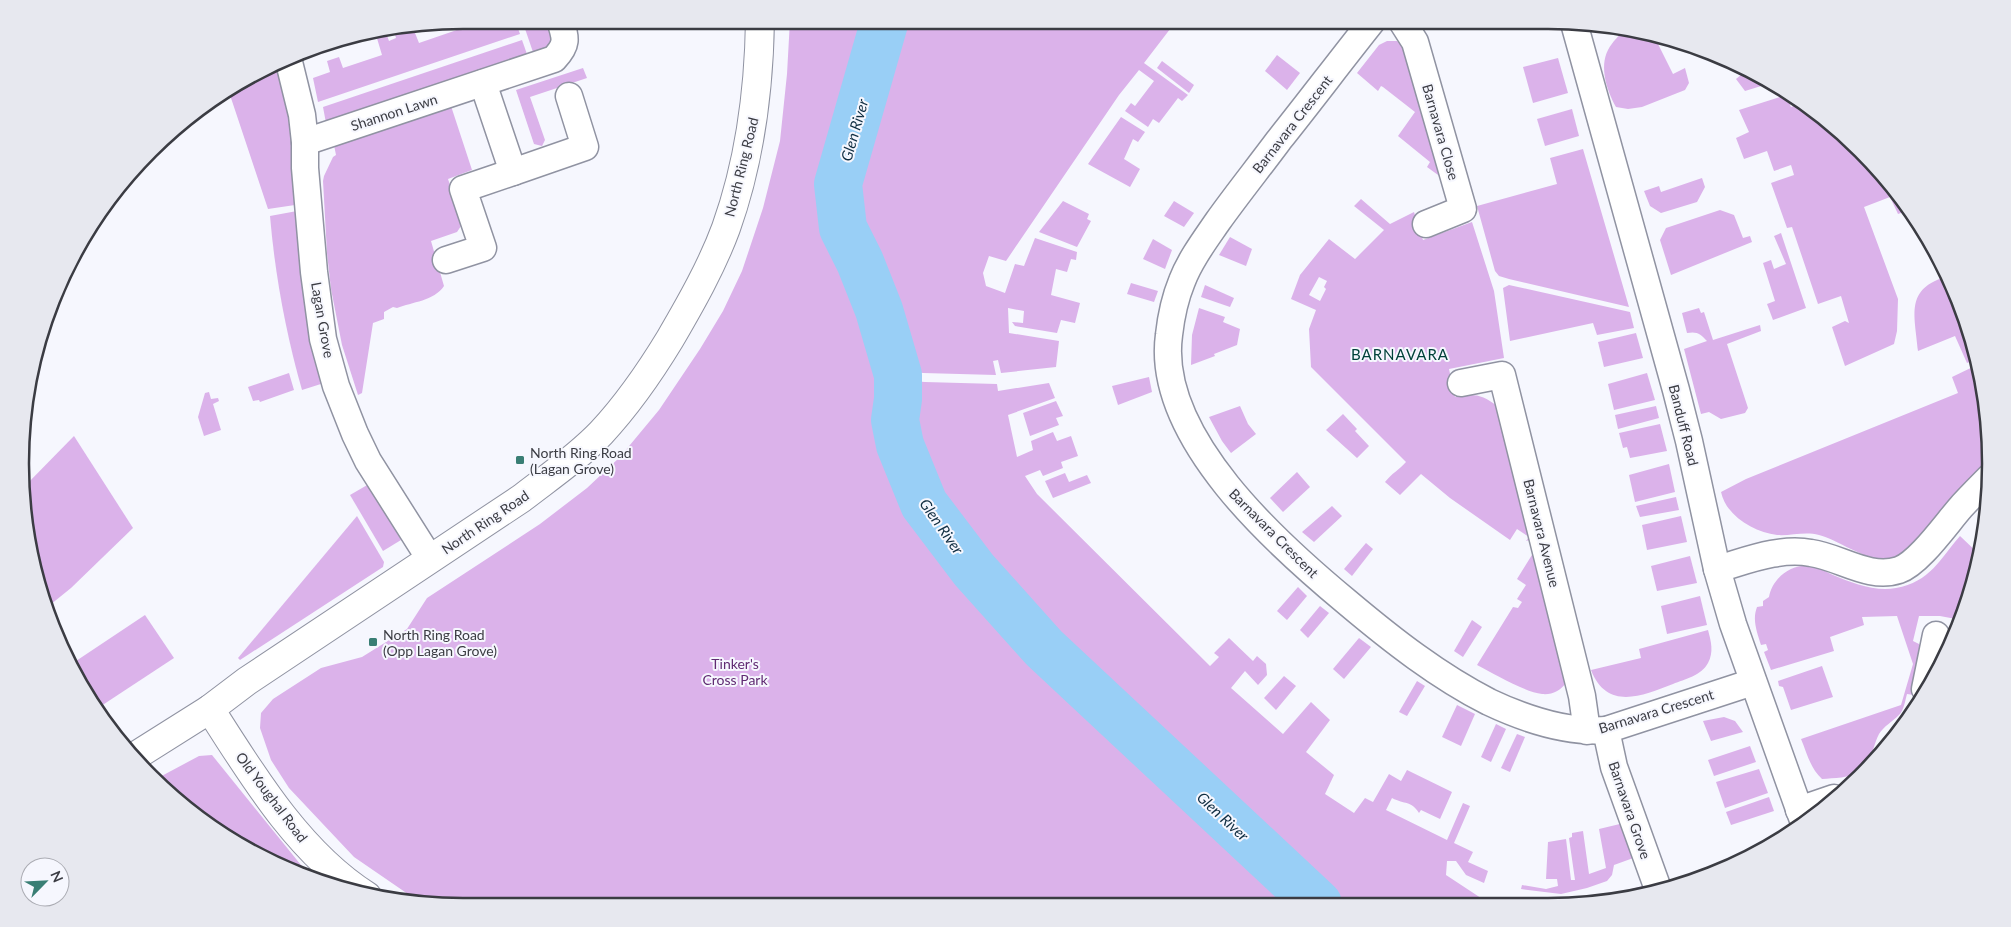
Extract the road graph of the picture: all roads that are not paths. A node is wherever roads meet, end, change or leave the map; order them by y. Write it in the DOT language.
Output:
graph roads {
  1 [pos="563,29"];
  2 [pos="760,29"];
  3 [pos="1366,29"];
  4 [pos="1407,29"];
  5 [pos="1576,30"];
  6 [pos="290,65"];
  7 [pos="483,83"];
  8 [pos="569,96"];
  9 [pos="305,142"];
  10 [pos="513,172"];
  11 [pos="1426,224"];
  12 [pos="446,260"];
  13 [pos="1461,383"];
  14 [pos="1981,486"];
  15 [pos="430,559"];
  16 [pos="1717,568"];
  17 [pos="1936,634"];
  18 [pos="1928,673"];
  19 [pos="1753,682"];
  20 [pos="210,709"];
  21 [pos="1597,730"];
  22 [pos="140,753"];
  23 [pos="1801,817"];
  24 [pos="349,882"];
  25 [pos="1656,884"];
  1 -- 7 [label="street, Shannon Lawn"];
  2 -- 15 [label="main road, North Ring Road"];
  3 -- 21 [label="street, Barnavara Crescent"];
  4 -- 11 [label="street, Barnavara Close"];
  5 -- 16 [label="street, Banduff Road"];
  6 -- 9 [label="street, Lagan Grove"];
  7 -- 9 [label="street, Shannon Lawn"];
  7 -- 10 [label="street"];
  8 -- 10 [label="street"];
  9 -- 15 [label="street, Lagan Grove"];
  10 -- 12 [label="street"];
  13 -- 21 [label="street, Barnavara Avenue"];
  14 -- 16 [label="street"];
  15 -- 20 [label="main road, North Ring Road"];
  16 -- 19 [label="street, Banduff Road"];
  17 -- 18 [label="street"];
  19 -- 21 [label="street, Barnavara Crescent"];
  19 -- 23 [label="street, Banduff Road"];
  20 -- 22 [label="main road, North Ring Road"];
  20 -- 24 [label="main road, Old Youghal Road"];
  21 -- 25 [label="street, Barnavara Grove"];
}
